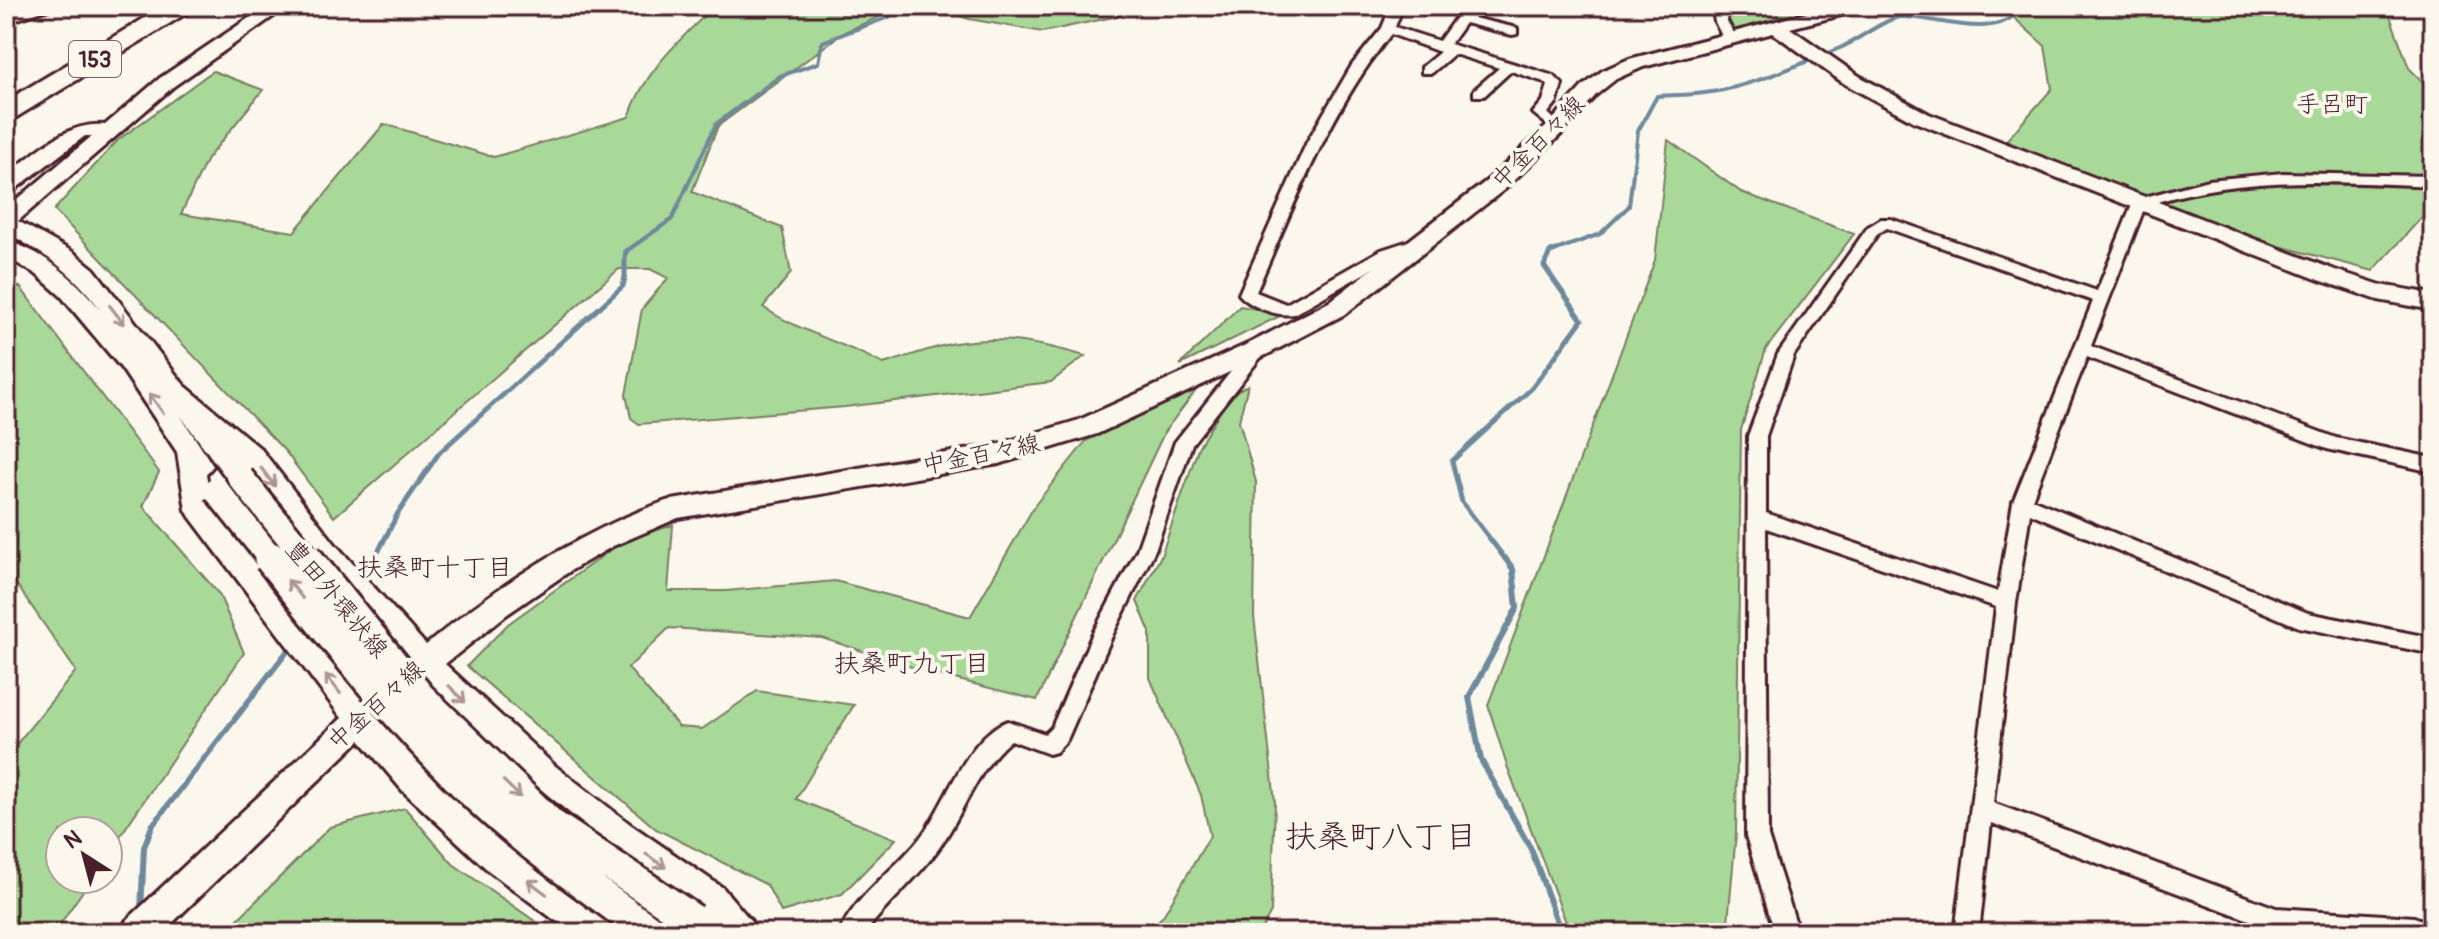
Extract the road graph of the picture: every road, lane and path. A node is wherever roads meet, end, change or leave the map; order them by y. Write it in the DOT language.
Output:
graph roads {
  1 [pos="52,6"];
  2 [pos="154,6"];
  3 [pos="182,6"];
  4 [pos="279,6"];
  5 [pos="1397,6"];
  6 [pos="1470,6"];
  7 [pos="1718,6"];
  8 [pos="1855,6"];
  9 [pos="6,19"];
  10 [pos="1463,19"];
  11 [pos="1776,27"];
  12 [pos="1388,29"];
  13 [pos="1512,31"];
  14 [pos="1730,38"];
  15 [pos="1446,49"];
  16 [pos="1508,67"];
  17 [pos="1427,70"];
  18 [pos="1479,93"];
  19 [pos="6,95"];
  20 [pos="6,112"];
  21 [pos="1556,128"];
  22 [pos="107,131"];
  23 [pos="2433,181"];
  24 [pos="6,185"];
  25 [pos="2139,203"];
  26 [pos="6,222"];
  27 [pos="1425,241"];
  28 [pos="6,248"];
  29 [pos="55,263"];
  30 [pos="2100,298"];
  31 [pos="2433,302"];
  32 [pos="2080,348"];
  33 [pos="1258,349"];
  34 [pos="170,387"];
  35 [pos="190,452"];
  36 [pos="2433,465"];
  37 [pos="228,484"];
  38 [pos="2022,502"];
  39 [pos="1757,517"];
  40 [pos="2006,603"];
  41 [pos="2433,646"];
  42 [pos="424,661"];
  43 [pos="361,720"];
  44 [pos="1982,809"];
  45 [pos="703,927"];
  46 [pos="138,933"];
  47 [pos="599,933"];
  48 [pos="652,933"];
  49 [pos="739,933"];
  50 [pos="851,933"];
  51 [pos="1787,933"];
  52 [pos="1967,933"];
  53 [pos="2427,933"];
  1 -- 9 [label="street"];
  2 -- 19 [label="highway, 153"];
  3 -- 20 [label="highway, 153"];
  4 -- 22 [label="street"];
  5 -- 12 [label="street"];
  6 -- 10 [label="street"];
  7 -- 14 [label="street"];
  8 -- 11 [label="street, 中金百々線"];
  10 -- 13 [label="street"];
  10 -- 15 [label="street"];
  11 -- 14 [label="street, 中金百々線"];
  11 -- 25 [label="street"];
  12 -- 15 [label="street"];
  12 -- 27 [label="street"];
  14 -- 21 [label="street, 中金百々線"];
  15 -- 16 [label="street"];
  15 -- 17 [label="street"];
  16 -- 18 [label="street"];
  16 -- 21 [label="street"];
  21 -- 27 [label="street, 中金百々線"];
  22 -- 24 [label="street"];
  22 -- 26 [label="street"];
  23 -- 25 [label="street"];
  25 -- 30 [label="street"];
  25 -- 31 [label="street"];
  26 -- 29 [label="street, 豊田外環状線"];
  27 -- 33 [label="street, 中金百々線"];
  28 -- 29 [label="street, 豊田外環状線"];
  29 -- 34 [label="street, 豊田外環状線, one-way"];
  35 -- 29 [label="street, 豊田外環状線, one-way"];
  30 -- 32 [label="street"];
  30 -- 39 [label="street"];
  32 -- 36 [label="street"];
  32 -- 38 [label="street"];
  33 -- 42 [label="street, 中金百々線"];
  33 -- 50 [label="street"];
  34 -- 37 [label="street, 豊田外環状線"];
  34 -- 42 [label="street, one-way"];
  35 -- 37 [label="street, 豊田外環状線"];
  43 -- 35 [label="street, one-way"];
  37 -- 45 [label="street, 豊田外環状線, one-way, bridge"];
  48 -- 37 [label="street, 豊田外環状線, one-way, bridge"];
  38 -- 40 [label="street"];
  38 -- 41 [label="street"];
  39 -- 40 [label="street"];
  39 -- 51 [label="street"];
  40 -- 44 [label="street"];
  42 -- 43 [label="street, 中金百々線"];
  42 -- 49 [label="street, one-way"];
  43 -- 46 [label="street, 中金百々線"];
  47 -- 43 [label="street, one-way"];
  44 -- 52 [label="street"];
  44 -- 53 [label="street"];
}
